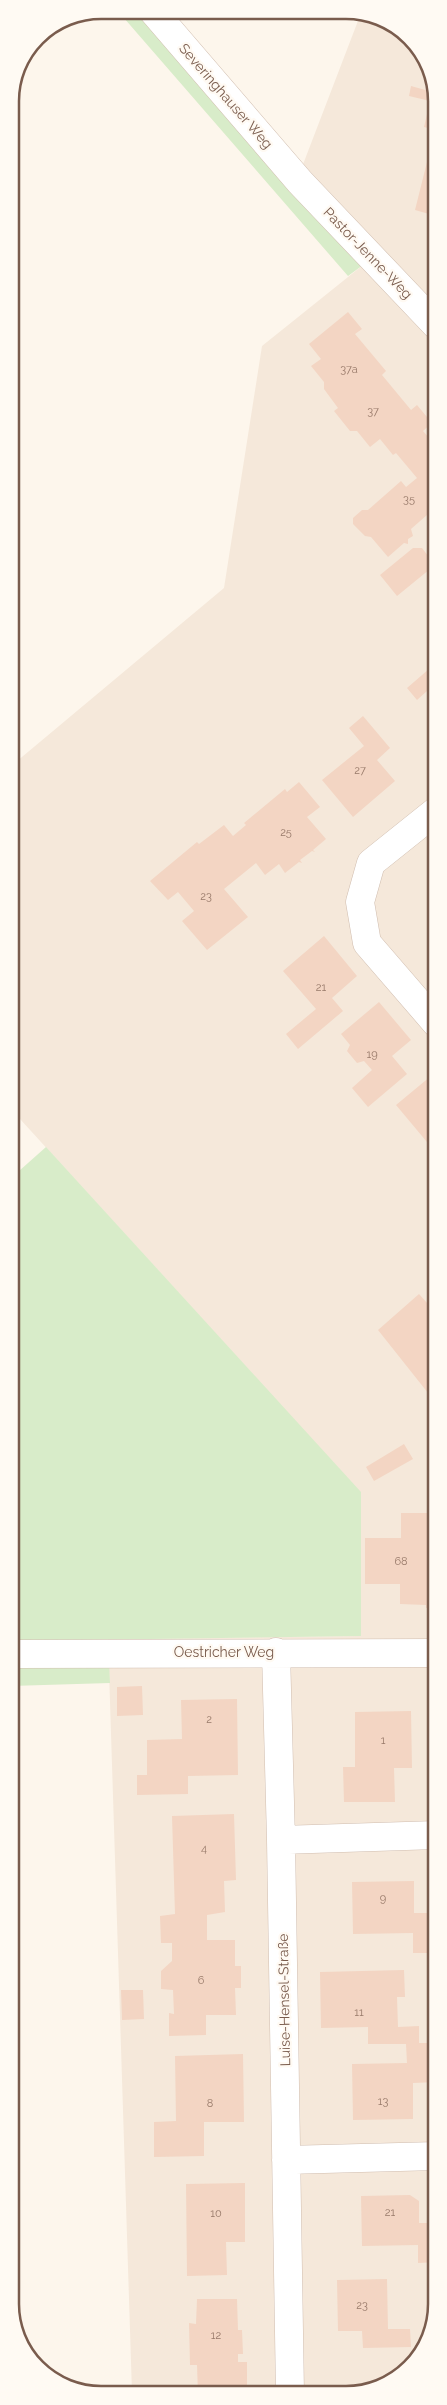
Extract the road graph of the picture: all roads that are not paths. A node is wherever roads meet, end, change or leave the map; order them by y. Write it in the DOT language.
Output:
graph roads {
  1 [pos="160,19"];
  2 [pos="300,182"];
  3 [pos="428,317"];
  4 [pos="428,817"];
  5 [pos="428,1014"];
  6 [pos="276,1652"];
  7 [pos="428,1653"];
  8 [pos="19,1654"];
  9 [pos="428,1836"];
  10 [pos="281,1840"];
  11 [pos="428,2156"];
  12 [pos="286,2160"];
  13 [pos="290,2386"];
  1 -- 2 [label="street, Severinghauser Weg"];
  2 -- 3 [label="street, Pastor-Jenne-Weg"];
  4 -- 5 [label="street"];
  6 -- 7 [label="street, Oestricher Weg"];
  6 -- 8 [label="street, Oestricher Weg"];
  6 -- 10 [label="street, Luise-Hensel-Straße"];
  9 -- 10 [label="street"];
  10 -- 12 [label="street, Luise-Hensel-Straße"];
  11 -- 12 [label="street"];
  12 -- 13 [label="street, Luise-Hensel-Straße"];
}
